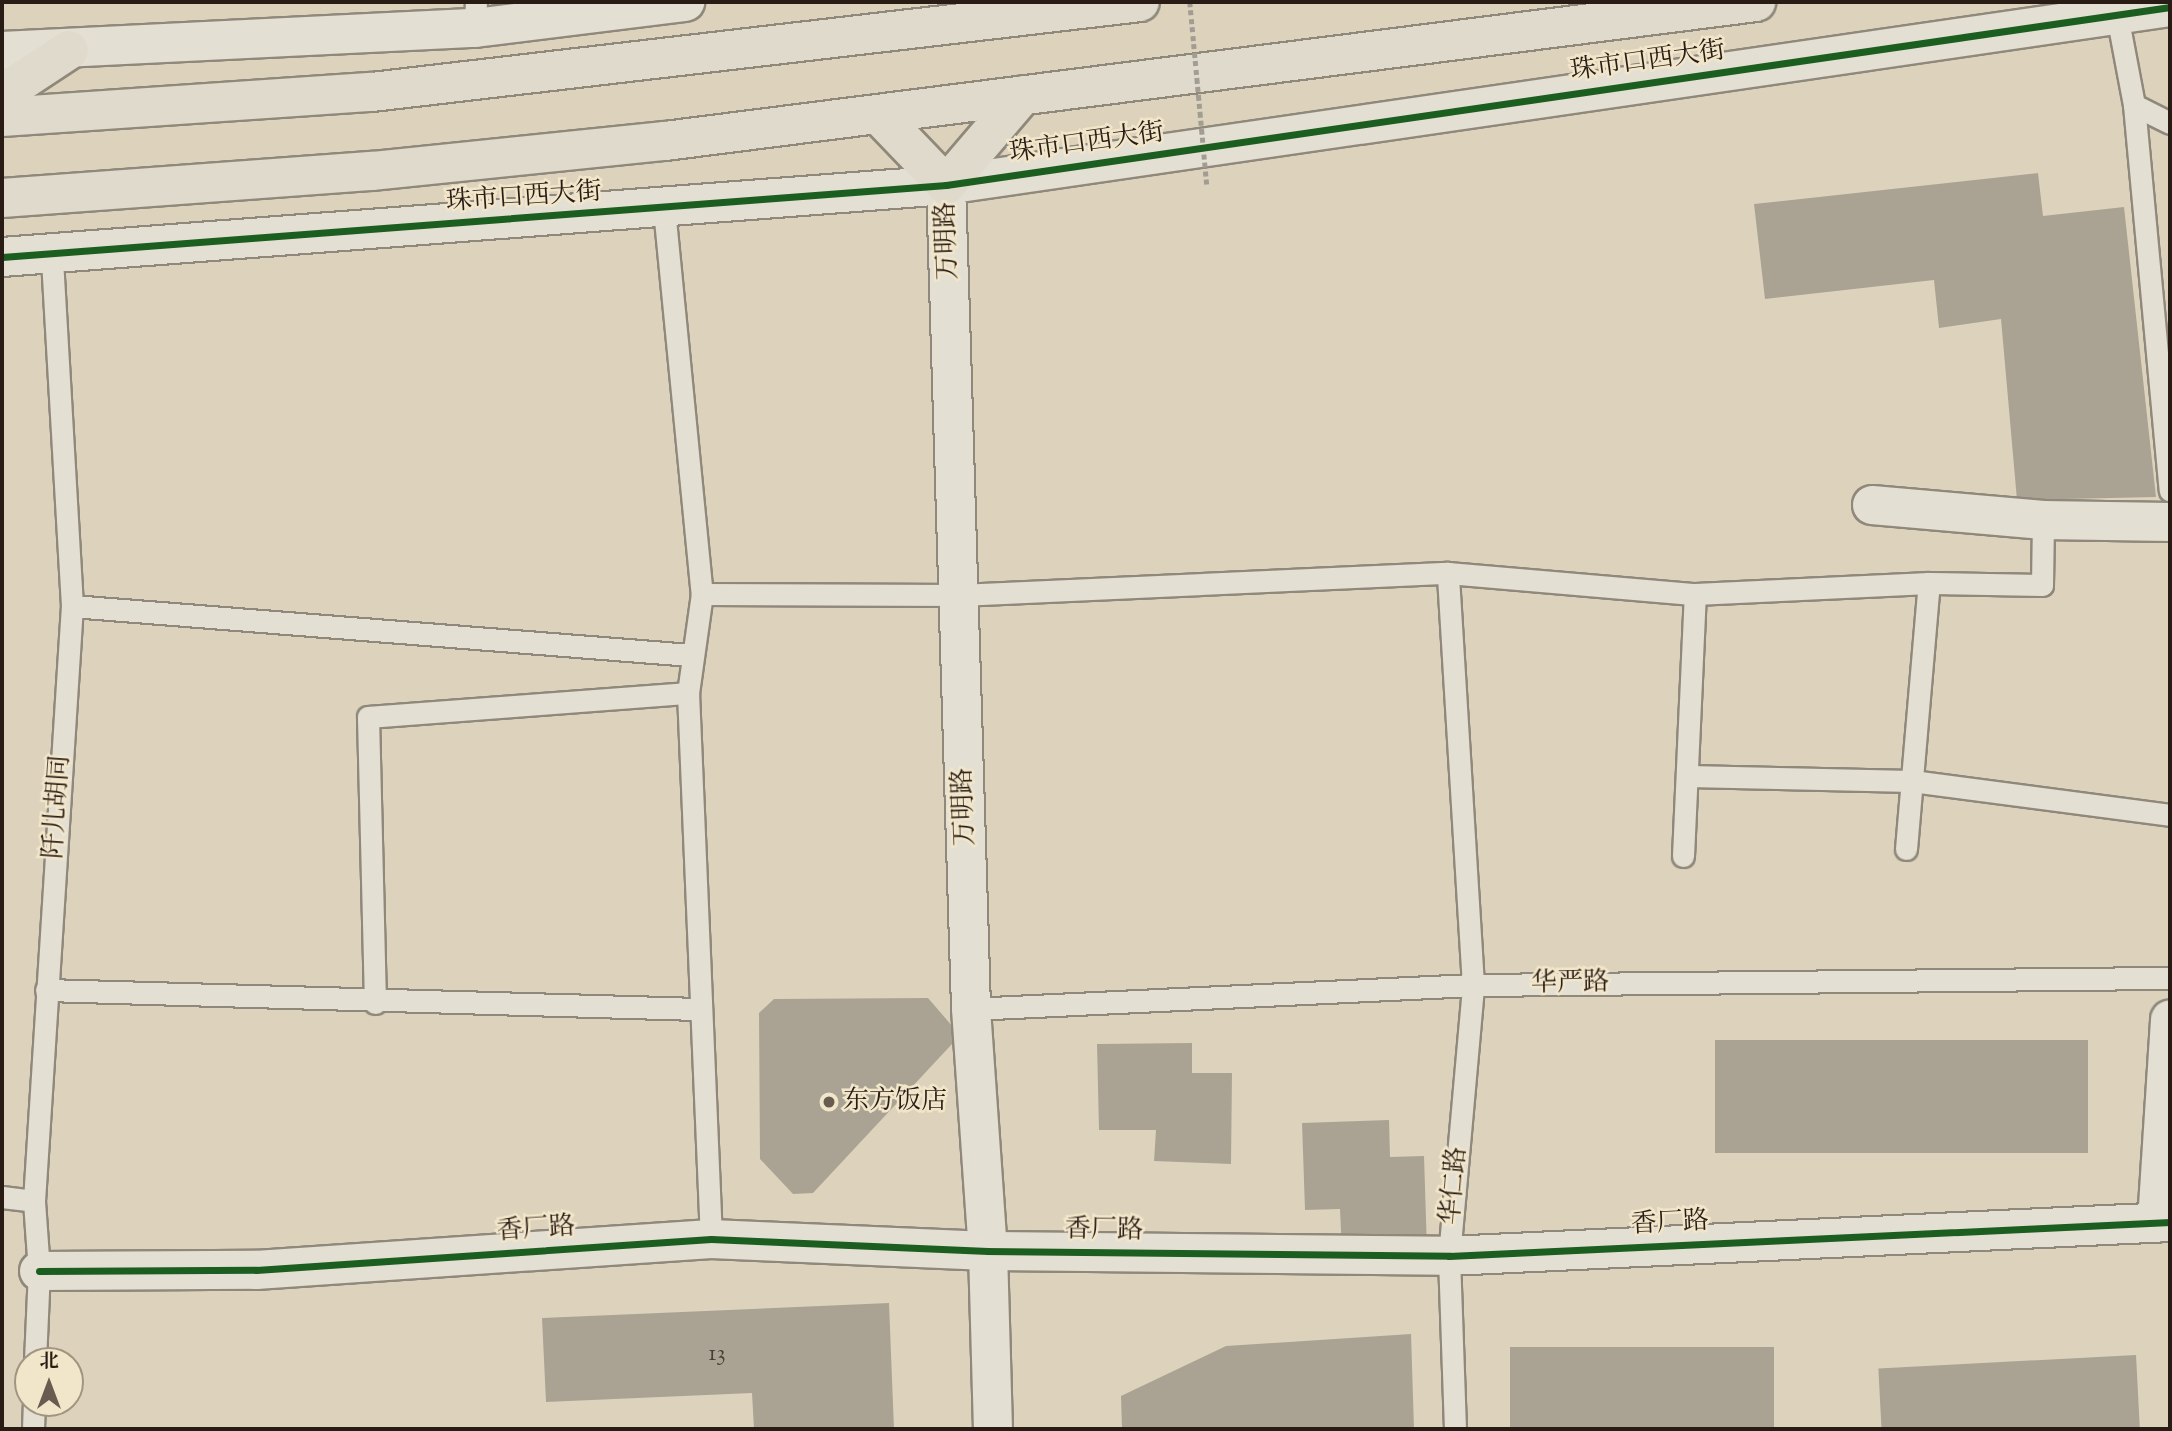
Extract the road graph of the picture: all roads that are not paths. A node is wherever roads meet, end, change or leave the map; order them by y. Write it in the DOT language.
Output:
graph roads {
  1 [pos="685,2"];
  2 [pos="1140,2"];
  3 [pos="1756,2"];
  4 [pos="2170,6"];
  5 [pos="476,15"];
  6 [pos="2117,15"];
  7 [pos="69,50"];
  8 [pos="2,51"];
  9 [pos="2,94"];
  10 [pos="1023,95"];
  11 [pos="2134,105"];
  12 [pos="878,114"];
  13 [pos="2,117"];
  14 [pos="2170,123"];
  15 [pos="946,185"];
  16 [pos="2,198"];
  17 [pos="664,209"];
  18 [pos="52,254"];
  19 [pos="2,257"];
  20 [pos="2164,334"];
  21 [pos="2170,490"];
  22 [pos="1872,505"];
  23 [pos="2043,520"];
  24 [pos="2170,522"];
  25 [pos="1448,573"];
  26 [pos="1929,583"];
  27 [pos="702,594"];
  28 [pos="1695,594"];
  29 [pos="959,595"];
  30 [pos="72,606"];
  31 [pos="691,655"];
  32 [pos="688,693"];
  33 [pos="1688,776"];
  34 [pos="1912,781"];
  35 [pos="2170,815"];
  36 [pos="1906,849"];
  37 [pos="1683,856"];
  38 [pos="2170,978"];
  39 [pos="1473,985"];
  40 [pos="46,990"];
  41 [pos="375,1003"];
  42 [pos="699,1009"];
  43 [pos="971,1009"];
  44 [pos="2170,1019"];
  45 [pos="2,1197"];
  46 [pos="34,1201"];
  47 [pos="2164,1222"];
  48 [pos="711,1239"];
  49 [pos="988,1251"];
  50 [pos="1449,1256"];
  51 [pos="38,1270"];
  52 [pos="35,1347"];
  53 [pos="993,1429"];
  54 [pos="1455,1429"];
  1 -- 5 [label="street"];
  2 -- 13 [label="main road"];
  3 -- 10 [label="main road, 珠市口西大街"];
  4 -- 6 [label="street, 珠市口西大街"];
  5 -- 7 [label="street"];
  6 -- 11 [label="lane"];
  6 -- 15 [label="street, 珠市口西大街"];
  7 -- 8 [label="street"];
  7 -- 9 [label="main road"];
  10 -- 12 [label="main road, 珠市口西大街"];
  10 -- 15 [label="main road"];
  11 -- 14 [label="lane"];
  11 -- 20 [label="lane"];
  12 -- 15 [label="main road"];
  12 -- 16 [label="main road, 珠市口西大街"];
  15 -- 17 [label="street, 珠市口西大街"];
  15 -- 29 [label="street, 万明路"];
  17 -- 18 [label="street, 珠市口西大街"];
  17 -- 27 [label="lane"];
  18 -- 19 [label="street, 珠市口西大街"];
  18 -- 30 [label="lane, 阡儿胡同"];
  20 -- 21 [label="lane"];
  22 -- 23 [label="street"];
  23 -- 24 [label="street"];
  23 -- 26 [label="lane"];
  25 -- 28 [label="lane"];
  25 -- 29 [label="lane"];
  25 -- 39 [label="lane, 华仁路"];
  26 -- 28 [label="lane"];
  26 -- 34 [label="lane"];
  27 -- 29 [label="lane"];
  27 -- 31 [label="lane"];
  28 -- 33 [label="lane"];
  29 -- 43 [label="street, 万明路"];
  30 -- 31 [label="lane"];
  30 -- 40 [label="lane, 阡儿胡同"];
  31 -- 32 [label="lane"];
  32 -- 41 [label="lane"];
  32 -- 42 [label="lane"];
  33 -- 34 [label="lane"];
  33 -- 37 [label="lane"];
  34 -- 35 [label="lane"];
  34 -- 36 [label="lane"];
  38 -- 39 [label="lane, 华严路"];
  39 -- 43 [label="lane, 华严路"];
  39 -- 50 [label="lane, 华仁路"];
  40 -- 41 [label="lane"];
  40 -- 46 [label="lane, 阡儿胡同"];
  41 -- 42 [label="lane"];
  42 -- 48 [label="lane"];
  43 -- 49 [label="street, 万明路"];
  44 -- 47 [label="street"];
  45 -- 46 [label="lane"];
  46 -- 51 [label="lane, 阡儿胡同"];
  47 -- 50 [label="street, 香厂路"];
  48 -- 49 [label="street, 香厂路"];
  48 -- 51 [label="street, 香厂路"];
  49 -- 50 [label="street, 香厂路"];
  49 -- 53 [label="street, 万明路"];
  50 -- 54 [label="lane, 华仁路"];
  51 -- 52 [label="lane, 阡儿胡同"];
}
